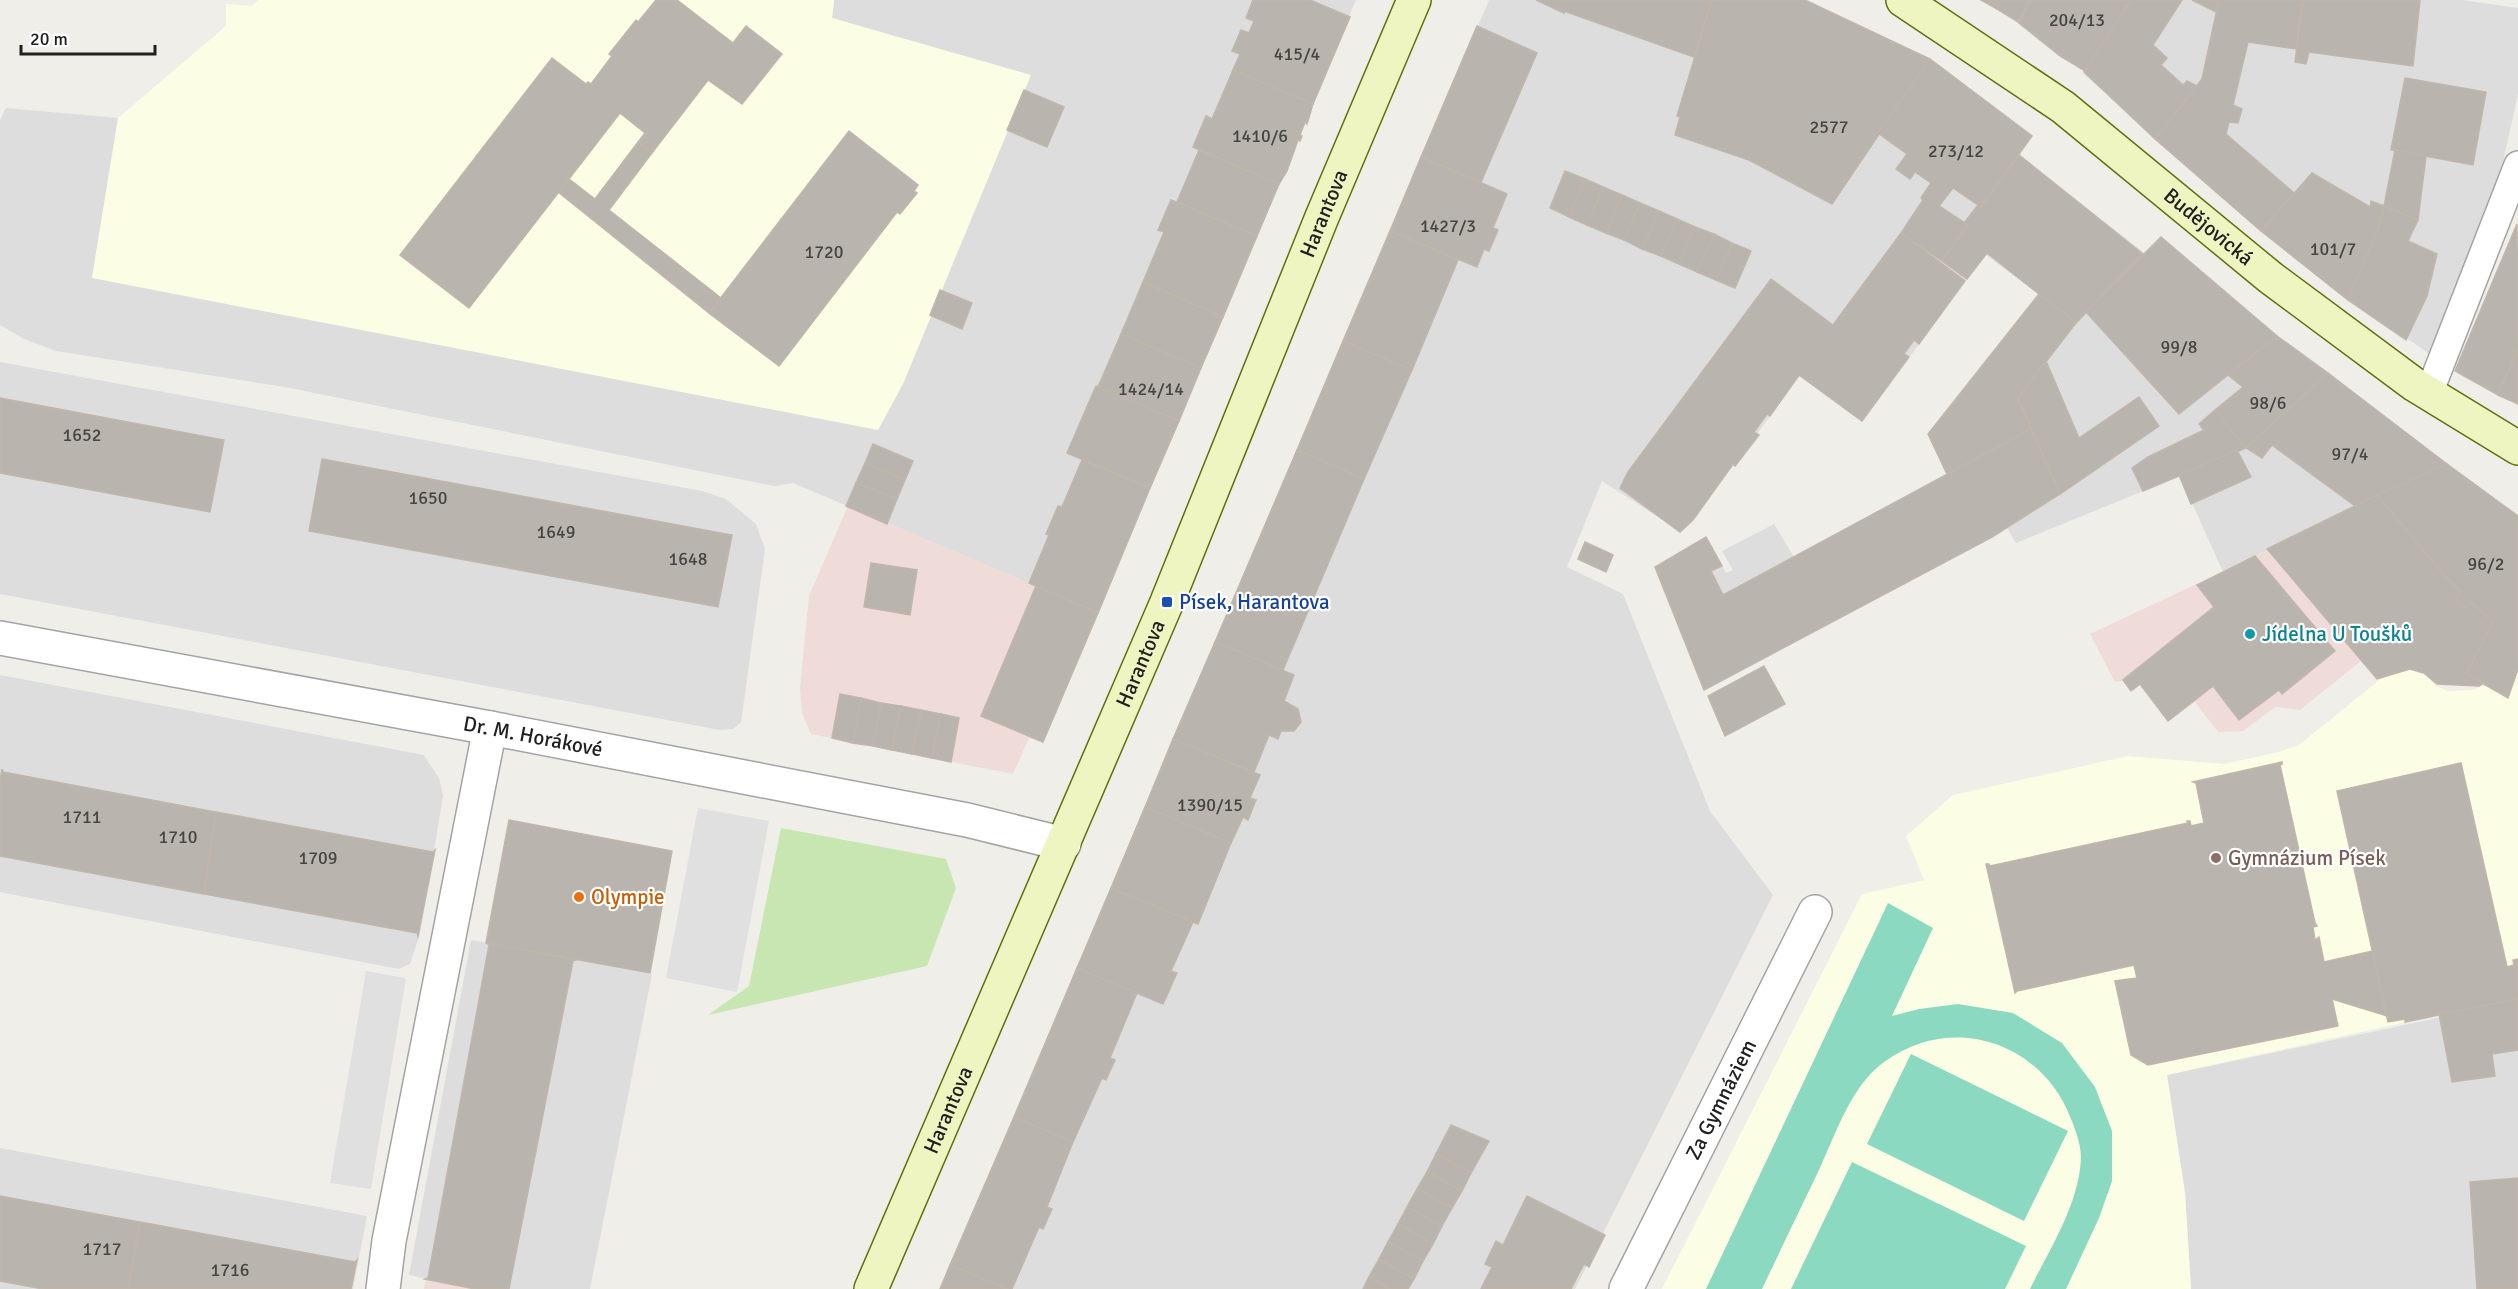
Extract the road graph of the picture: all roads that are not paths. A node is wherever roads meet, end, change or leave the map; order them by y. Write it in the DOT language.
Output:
graph roads {
  1 [pos="1414,0"];
  2 [pos="1903,0"];
  3 [pos="2518,165"];
  4 [pos="2429,393"];
  5 [pos="2518,448"];
  6 [pos="0,638"];
  7 [pos="490,728"];
  8 [pos="1064,844"];
  9 [pos="1815,912"];
  10 [pos="383,1289"];
  11 [pos="872,1289"];
  12 [pos="1626,1289"];
  1 -- 8 [label="street, Harantova"];
  2 -- 4 [label="street, Budějovická"];
  3 -- 4 [label="lane"];
  4 -- 5 [label="street, Budějovická"];
  6 -- 7 [label="street, Dr. M. Horákové"];
  7 -- 8 [label="street, Dr. M. Horákové"];
  7 -- 10 [label="street"];
  8 -- 11 [label="street, Harantova"];
  9 -- 12 [label="street, Za Gymnáziem"];
}
